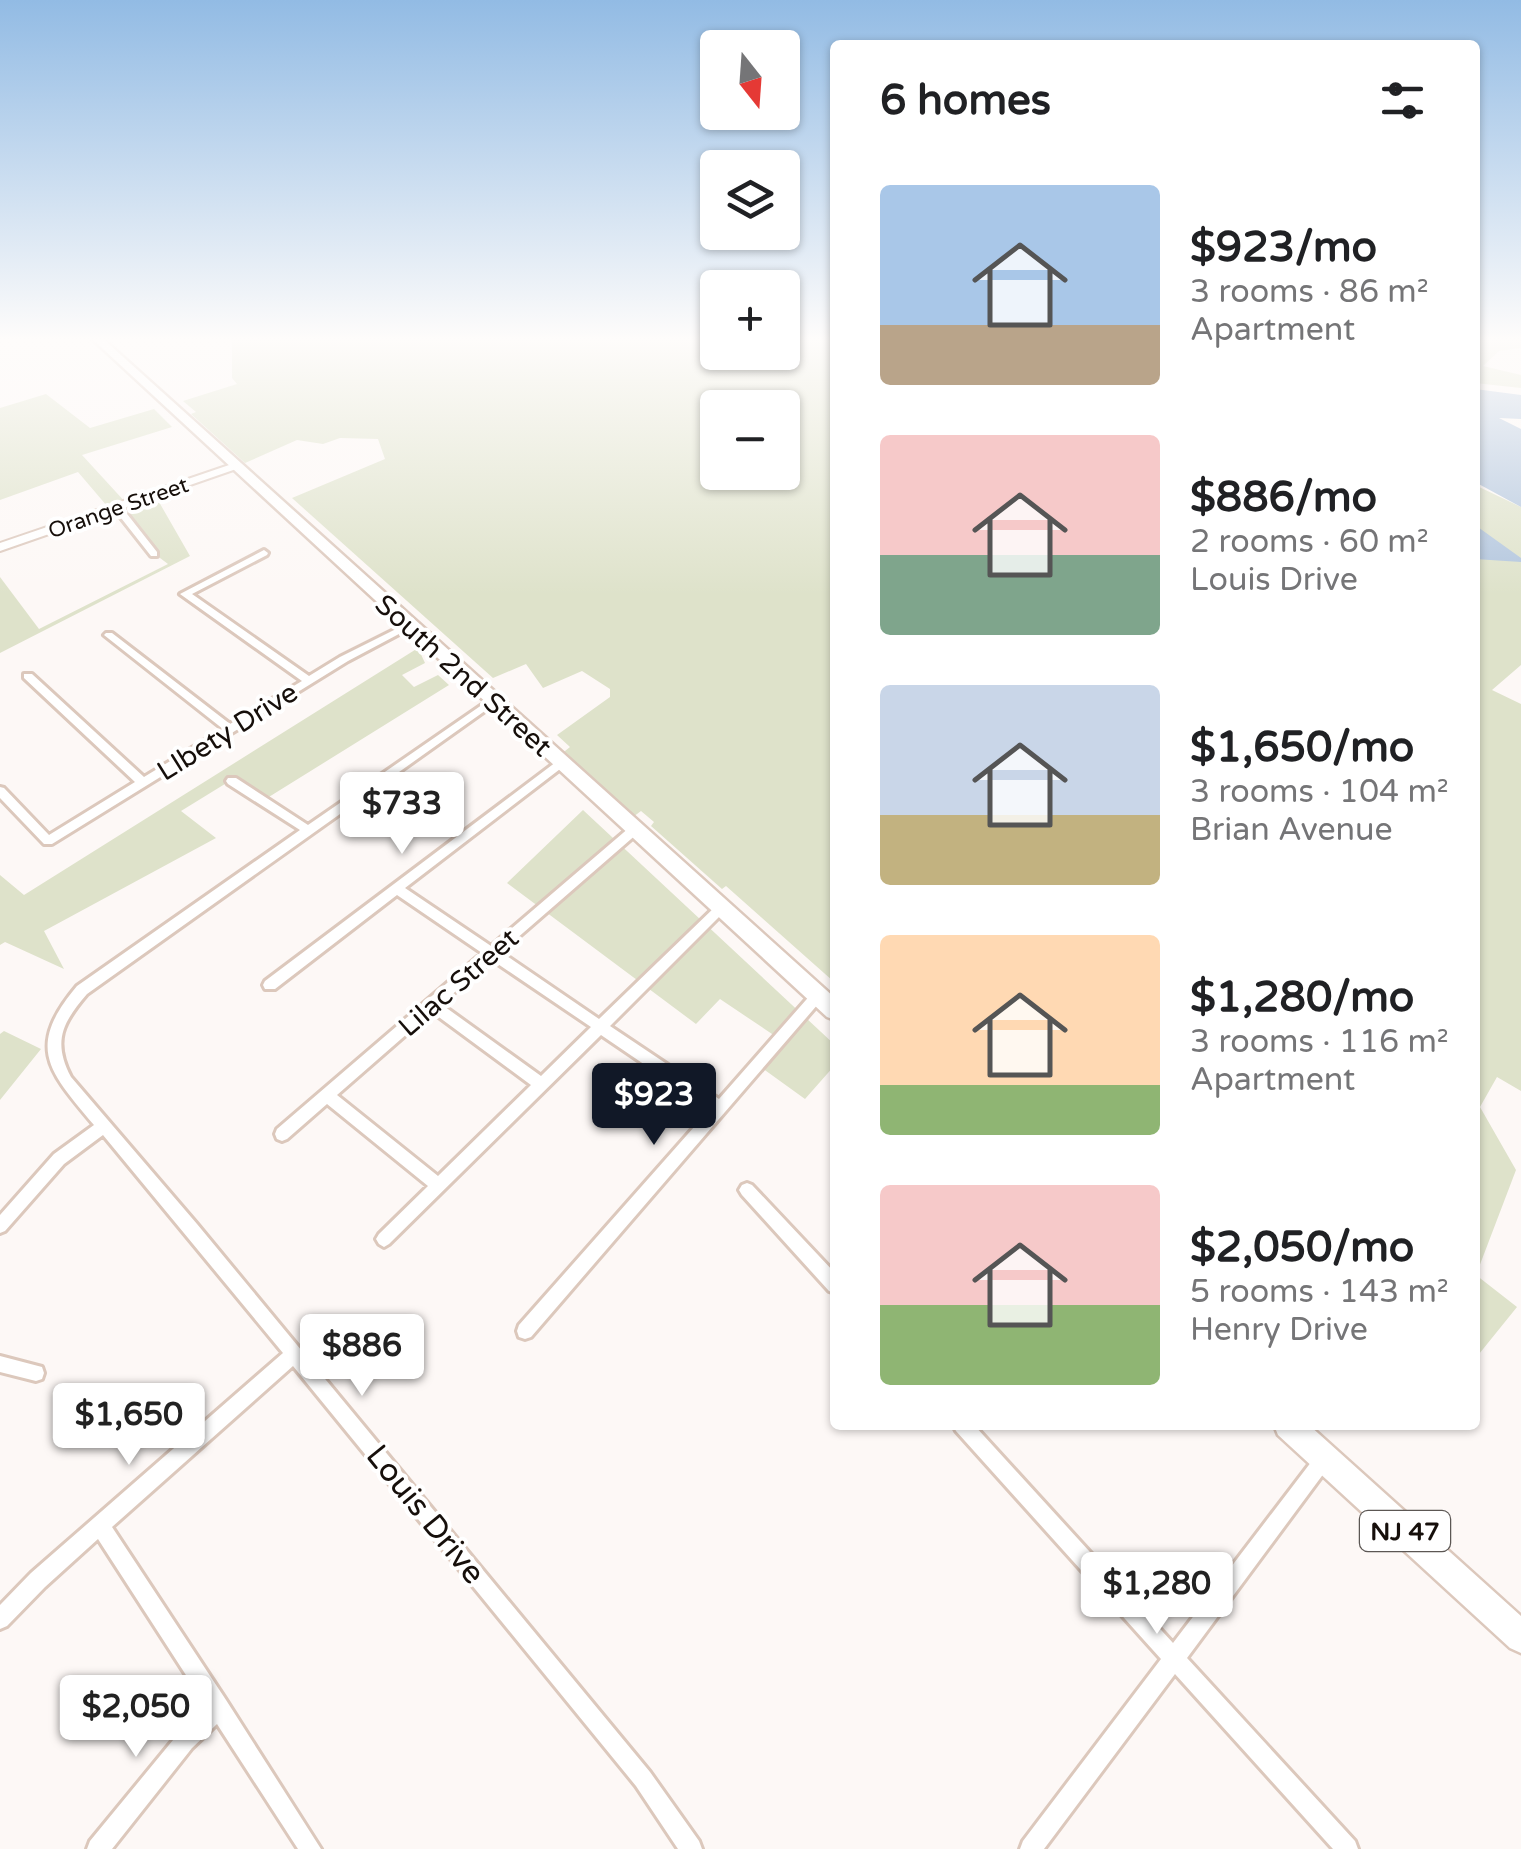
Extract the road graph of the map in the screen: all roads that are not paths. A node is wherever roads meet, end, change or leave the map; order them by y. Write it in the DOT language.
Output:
graph roads {
  1 [pos="190,423"];
  2 [pos="236,466"];
  3 [pos="117,507"];
  4 [pos="0,547"];
  5 [pos="154,554"];
  6 [pos="264,554"];
  7 [pos="409,626"];
  8 [pos="109,634"];
  9 [pos="28,676"];
  10 [pos="309,681"];
  11 [pos="492,701"];
  12 [pos="230,730"];
  13 [pos="560,763"];
  14 [pos="232,781"];
  15 [pos="142,783"];
  16 [pos="0,791"];
  17 [pos="308,830"];
  18 [pos="634,830"];
  19 [pos="396,888"];
  20 [pos="721,908"];
  21 [pos="490,954"];
  22 [pos="270,985"];
  23 [pos="818,996"];
  24 [pos="432,1005"];
  25 [pos="830,1007"];
  26 [pos="599,1027"];
  27 [pos="541,1084"];
  28 [pos="327,1095"];
  29 [pos="720,1108"];
  30 [pos="104,1126"];
  31 [pos="282,1134"];
  32 [pos="438,1185"];
  33 [pos="747,1190"];
  34 [pos="0,1226"];
  35 [pos="384,1239"];
  36 [pos="830,1280"];
  37 [pos="525,1330"];
  38 [pos="294,1354"];
  39 [pos="0,1364"];
  40 [pos="36,1372"];
  41 [pos="967,1430"];
  42 [pos="1294,1430"];
  43 [pos="1326,1458"];
  44 [pos="100,1526"];
  45 [pos="0,1618"];
  46 [pos="1521,1637"];
  47 [pos="1172,1658"];
  48 [pos="219,1707"];
  49 [pos="98,1849"];
  50 [pos="310,1849"];
  51 [pos="691,1849"];
  52 [pos="1031,1849"];
  53 [pos="1347,1849"];
  1 -- 2 [label="main road, South 2nd Street"];
  2 -- 3 [label="main road, Orange Street"];
  2 -- 7 [label="main road, South 2nd Street"];
  3 -- 4 [label="main road, Orange Street"];
  3 -- 5 [label="street"];
  6 -- 10 [label="street"];
  7 -- 10 [label="street, LIbety Drive"];
  7 -- 11 [label="main road, South 2nd Street"];
  8 -- 12 [label="street"];
  9 -- 15 [label="street"];
  10 -- 12 [label="street, LIbety Drive"];
  11 -- 13 [label="main road, South 2nd Street"];
  11 -- 17 [label="street, Louis Drive"];
  12 -- 15 [label="street, LIbety Drive"];
  13 -- 18 [label="main road, South 2nd Street"];
  13 -- 19 [label="street"];
  14 -- 17 [label="street"];
  15 -- 16 [label="street, LIbety Drive"];
  17 -- 30 [label="street, Louis Drive"];
  18 -- 20 [label="main road, South 2nd Street"];
  18 -- 21 [label="street, Lilac Street"];
  19 -- 21 [label="street"];
  19 -- 22 [label="street"];
  20 -- 23 [label="main road, South 2nd Street"];
  20 -- 26 [label="street"];
  21 -- 24 [label="street, Lilac Street"];
  21 -- 26 [label="street"];
  23 -- 25 [label="main road, South 2nd Street"];
  23 -- 29 [label="street"];
  24 -- 27 [label="street"];
  24 -- 28 [label="street, Lilac Street"];
  26 -- 27 [label="street"];
  26 -- 29 [label="street"];
  27 -- 32 [label="street"];
  28 -- 31 [label="street, Lilac Street"];
  28 -- 32 [label="street"];
  29 -- 37 [label="street"];
  30 -- 34 [label="street"];
  30 -- 38 [label="street, Louis Drive"];
  32 -- 35 [label="street"];
  33 -- 36 [label="street"];
  38 -- 44 [label="street"];
  38 -- 51 [label="street, Louis Drive"];
  39 -- 40 [label="street"];
  41 -- 47 [label="street"];
  42 -- 43 [label="main road, NJ 47"];
  43 -- 46 [label="main road, NJ 47"];
  43 -- 47 [label="street"];
  44 -- 45 [label="street"];
  44 -- 48 [label="street"];
  47 -- 52 [label="street"];
  47 -- 53 [label="street"];
  48 -- 49 [label="street"];
  48 -- 50 [label="street"];
}
